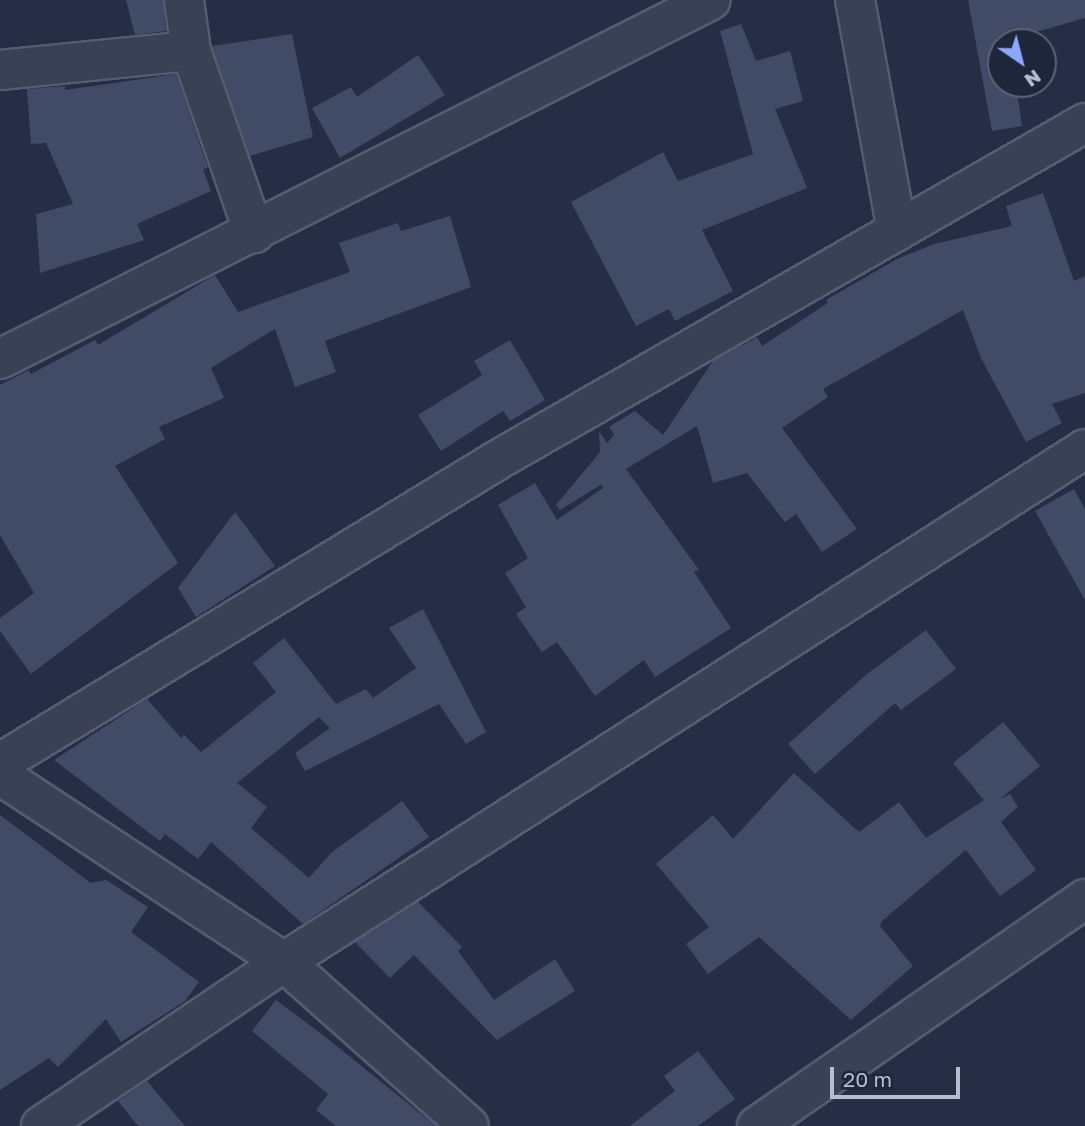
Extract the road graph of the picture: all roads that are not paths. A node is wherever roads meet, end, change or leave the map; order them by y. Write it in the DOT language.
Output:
graph roads {
  1 [pos="184,0"];
  2 [pos="711,0"];
  3 [pos="855,0"];
  4 [pos="191,51"];
  5 [pos="0,70"];
  6 [pos="1085,123"];
  7 [pos="897,231"];
  8 [pos="254,233"];
  9 [pos="0,359"];
  10 [pos="1085,449"];
  11 [pos="0,763"];
  12 [pos="0,775"];
  13 [pos="1085,899"];
  14 [pos="284,962"];
  15 [pos="41,1126"];
  16 [pos="469,1126"];
  17 [pos="757,1126"];
  1 -- 4 [label="street"];
  2 -- 8 [label="street"];
  3 -- 7 [label="street"];
  4 -- 5 [label="street"];
  4 -- 8 [label="street"];
  6 -- 7 [label="street"];
  7 -- 11 [label="street"];
  8 -- 9 [label="street"];
  10 -- 14 [label="street"];
  12 -- 14 [label="street"];
  13 -- 17 [label="street"];
  14 -- 15 [label="street"];
  14 -- 16 [label="street"];
}
